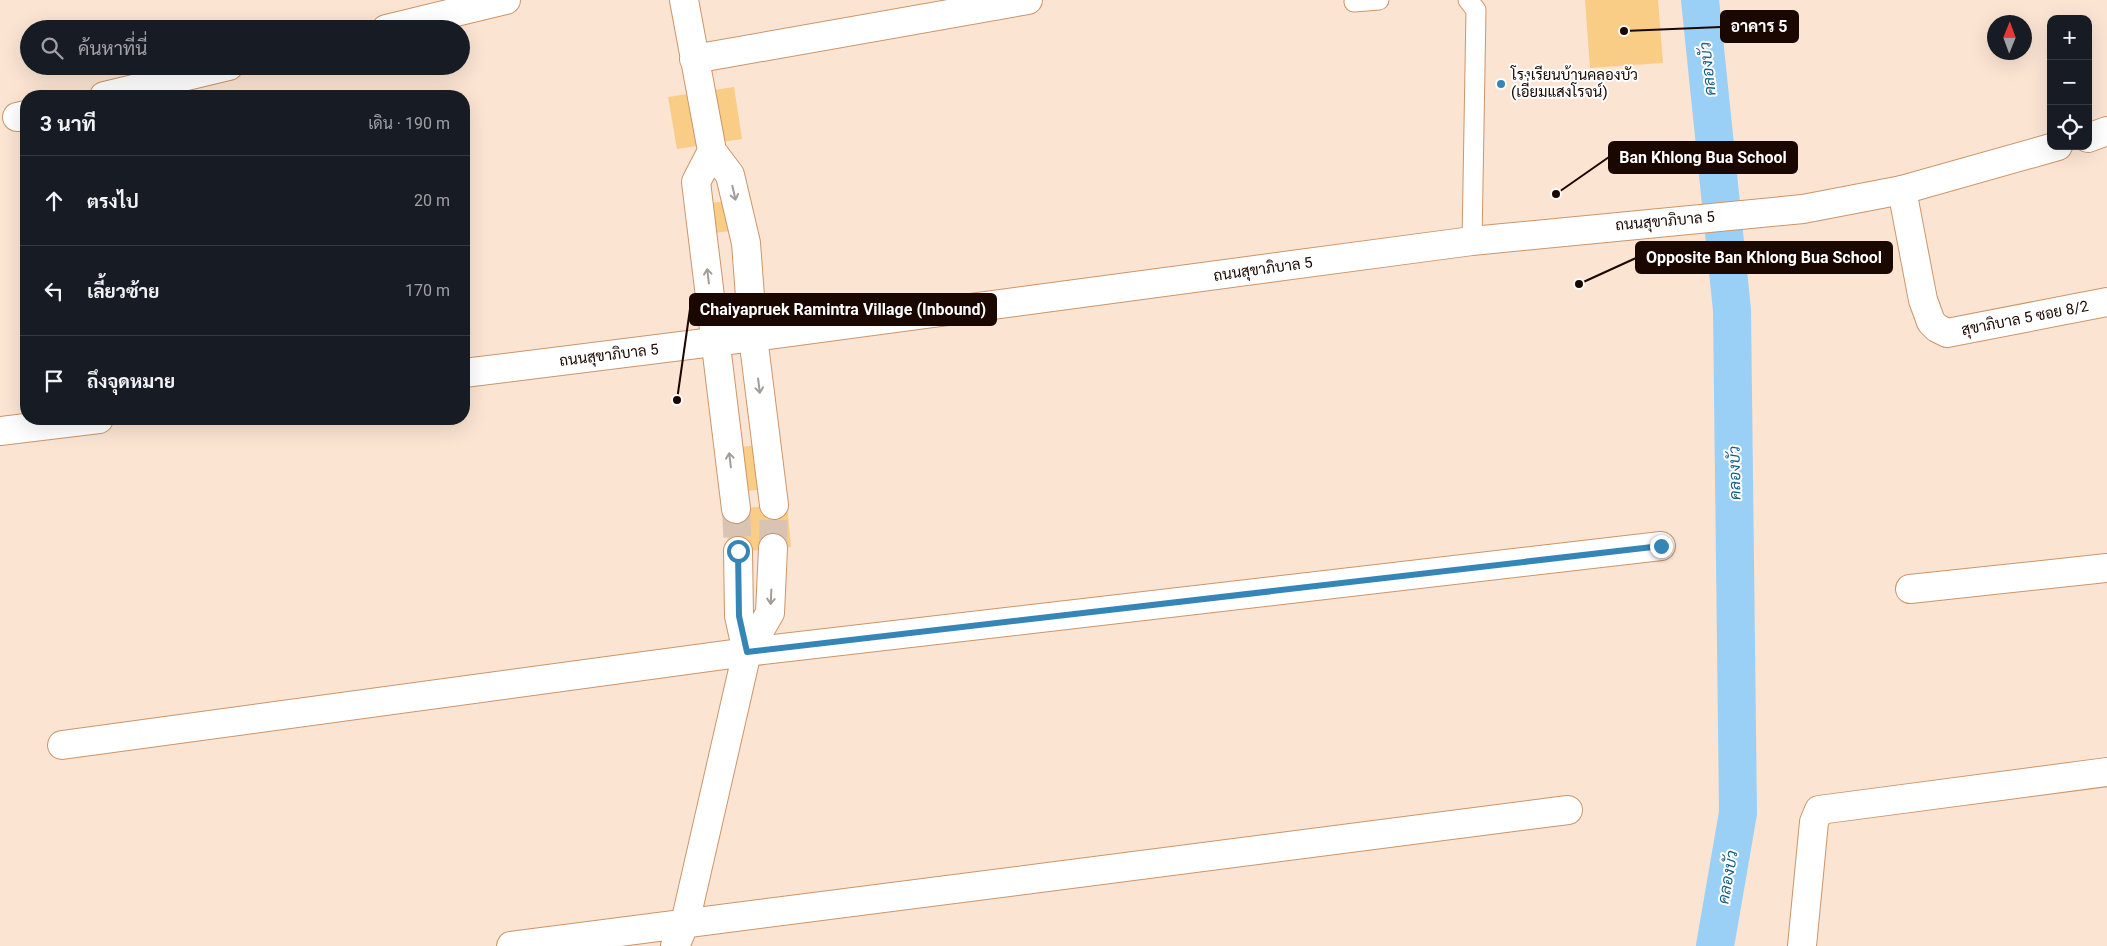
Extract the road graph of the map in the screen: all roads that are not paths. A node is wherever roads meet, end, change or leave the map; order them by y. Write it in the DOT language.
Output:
graph roads {
  1 [pos="506,0"];
  2 [pos="684,0"];
  3 [pos="1028,0"];
  4 [pos="1379,0"];
  5 [pos="1468,0"];
  6 [pos="1354,2"];
  7 [pos="423,20"];
  8 [pos="694,59"];
  9 [pos="192,75"];
  10 [pos="129,90"];
  11 [pos="2107,132"];
  12 [pos="2092,137"];
  13 [pos="2047,149"];
  14 [pos="712,151"];
  15 [pos="1902,190"];
  16 [pos="1472,241"];
  17 [pos="2107,302"];
  18 [pos="753,337"];
  19 [pos="716,342"];
  20 [pos="470,372"];
  21 [pos="50,425"];
  22 [pos="0,431"];
  23 [pos="774,505"];
  24 [pos="736,509"];
  25 [pos="1661,546"];
  26 [pos="773,548"];
  27 [pos="738,551"];
  28 [pos="2107,568"];
  29 [pos="1910,590"];
  30 [pos="747,652"];
  31 [pos="62,745"];
  32 [pos="2107,772"];
  33 [pos="1568,810"];
  34 [pos="680,935"];
  35 [pos="511,946"];
  36 [pos="1802,946"];
  1 -- 7 [label="street"];
  2 -- 8 [label="street"];
  3 -- 8 [label="street"];
  4 -- 6 [label="lane"];
  5 -- 16 [label="lane"];
  8 -- 14 [label="street"];
  9 -- 10 [label="street"];
  11 -- 12 [label="street"];
  13 -- 15 [label="street, ถนนสุขาภิบาล 5"];
  14 -- 18 [label="street, one-way"];
  19 -- 14 [label="street, one-way"];
  15 -- 16 [label="street, ถนนสุขาภิบาล 5"];
  15 -- 17 [label="street, สุขาภิบาล 5 ซอย 8/2"];
  16 -- 18 [label="street, ถนนสุขาภิบาล 5"];
  18 -- 19 [label="street, ถนนสุขาภิบาล 5"];
  18 -- 23 [label="street, one-way"];
  19 -- 20 [label="street, ถนนสุขาภิบาล 5"];
  24 -- 19 [label="street, one-way"];
  21 -- 22 [label="street"];
  25 -- 30 [label="street"];
  26 -- 30 [label="street, one-way"];
  27 -- 30 [label="street"];
  28 -- 29 [label="street"];
  30 -- 31 [label="street"];
  30 -- 34 [label="street"];
  32 -- 36 [label="street"];
  33 -- 34 [label="street"];
  34 -- 35 [label="street"];
}
